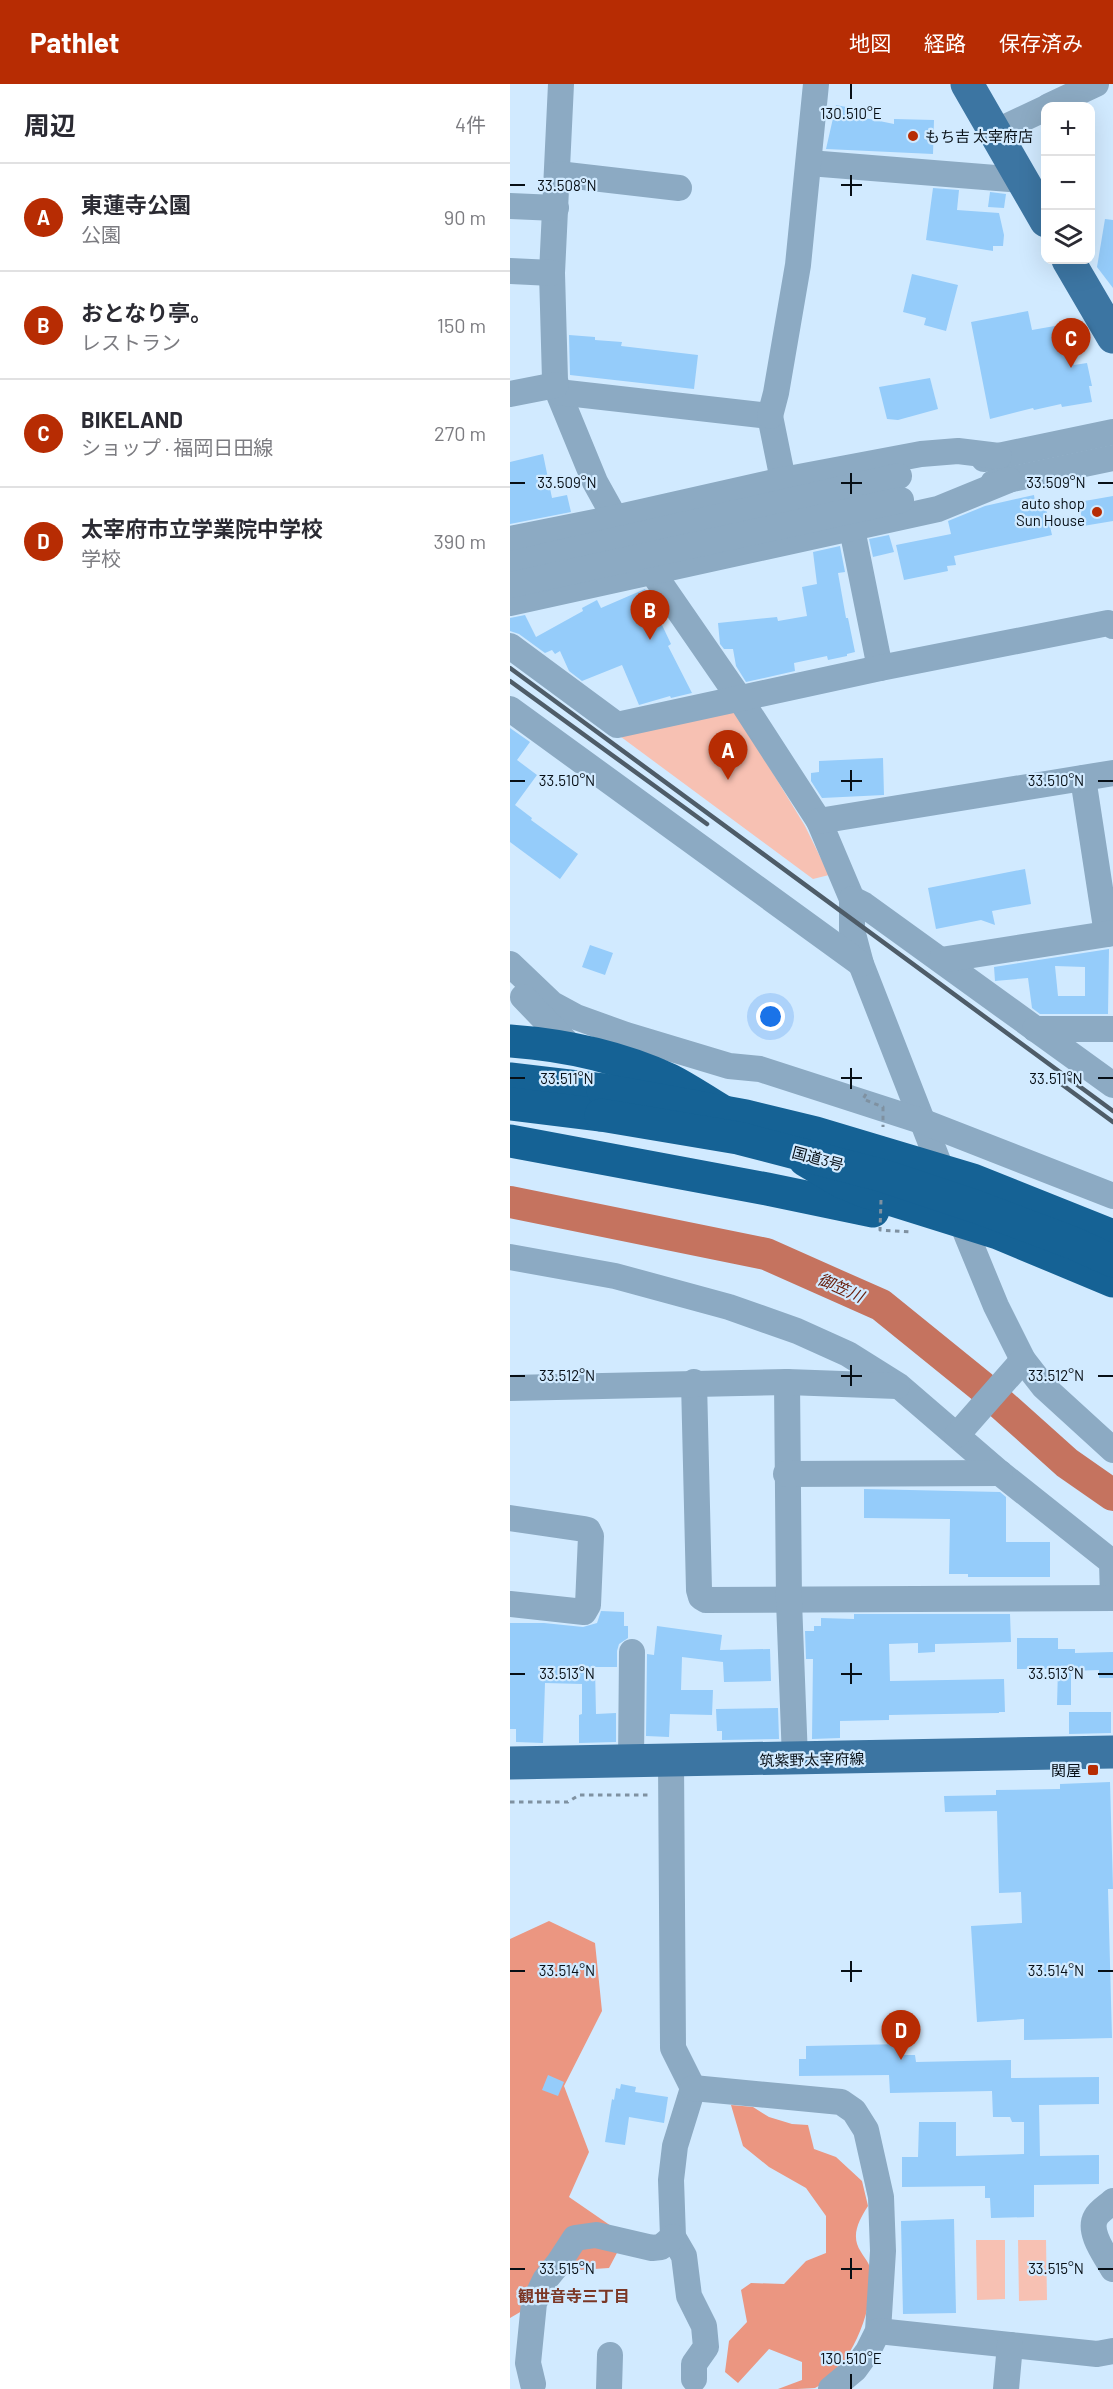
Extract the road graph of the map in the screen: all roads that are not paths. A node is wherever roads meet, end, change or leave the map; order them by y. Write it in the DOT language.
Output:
graph roads {
  1 [pos="561,84"];
  2 [pos="816,84"];
  3 [pos="968,84"];
  4 [pos="1096,84"];
  5 [pos="1058,102"];
  6 [pos="1041,110"];
  7 [pos="995,132"];
  8 [pos="809,163"];
  9 [pos="558,174"];
  10 [pos="1022,180"];
  11 [pos="680,188"];
  12 [pos="510,206"];
  13 [pos="556,208"];
  14 [pos="1041,212"];
  15 [pos="1070,264"];
  16 [pos="510,271"];
  17 [pos="552,273"];
  18 [pos="1113,337"];
  19 [pos="557,389"];
  20 [pos="510,394"];
  21 [pos="770,416"];
  22 [pos="1113,432"];
  23 [pos="999,456"];
  24 [pos="1113,458"];
  25 [pos="783,480"];
  26 [pos="1009,480"];
  27 [pos="900,488"];
  28 [pos="615,518"];
  29 [pos="852,529"];
  30 [pos="510,539"];
  31 [pos="510,564"];
  32 [pos="652,572"];
  33 [pos="510,585"];
  34 [pos="510,603"];
  35 [pos="1113,626"];
  36 [pos="510,646"];
  37 [pos="880,668"];
  38 [pos="740,699"];
  39 [pos="510,709"];
  40 [pos="1113,773"];
  41 [pos="1083,778"];
  42 [pos="819,821"];
  43 [pos="852,899"];
  44 [pos="1110,934"];
  45 [pos="941,960"];
  46 [pos="510,964"];
  47 [pos="861,964"];
  48 [pos="510,984"];
  49 [pos="1035,1029"];
  50 [pos="1113,1029"];
  51 [pos="510,1041"];
  52 [pos="573,1048"];
  53 [pos="510,1079"];
  54 [pos="1113,1085"];
  55 [pos="602,1103"];
  56 [pos="510,1104"];
  57 [pos="924,1122"];
  58 [pos="510,1141"];
  59 [pos="1113,1196"];
  60 [pos="964,1229"];
  61 [pos="1113,1236"];
  62 [pos="510,1257"];
  63 [pos="1113,1261"];
  64 [pos="1113,1281"];
  65 [pos="1113,1295"];
  66 [pos="1019,1364"];
  67 [pos="694,1382"];
  68 [pos="788,1382"];
  69 [pos="899,1386"];
  70 [pos="510,1388"];
  71 [pos="962,1429"];
  72 [pos="1113,1450"];
  73 [pos="1000,1473"];
  74 [pos="786,1474"];
  75 [pos="510,1518"];
  76 [pos="1113,1598"];
  77 [pos="789,1601"];
  78 [pos="510,1604"];
  79 [pos="632,1652"];
  80 [pos="1113,1752"];
  81 [pos="795,1759"];
  82 [pos="631,1762"];
  83 [pos="510,1763"];
  84 [pos="671,1777"];
  85 [pos="693,2088"];
  86 [pos="1113,2201"];
  87 [pos="673,2237"];
  88 [pos="1113,2269"];
  89 [pos="878,2331"];
  90 [pos="1010,2345"];
  91 [pos="1113,2351"];
  92 [pos="610,2355"];
  93 [pos="694,2379"];
  94 [pos="533,2385"];
  95 [pos="609,2389"];
  96 [pos="831,2389"];
  97 [pos="1006,2389"];
  1 -- 9 [label="street"];
  2 -- 8 [label="street"];
  3 -- 7 [label="main road"];
  4 -- 5 [label="street"];
  6 -- 7 [label="street"];
  7 -- 10 [label="main road"];
  8 -- 10 [label="street"];
  8 -- 21 [label="street"];
  9 -- 11 [label="street"];
  9 -- 13 [label="street"];
  10 -- 14 [label="main road"];
  12 -- 13 [label="street"];
  13 -- 17 [label="street"];
  15 -- 18 [label="main road"];
  16 -- 17 [label="street"];
  17 -- 19 [label="street"];
  19 -- 20 [label="street"];
  19 -- 21 [label="street"];
  19 -- 28 [label="street"];
  21 -- 25 [label="street"];
  22 -- 23 [label="street"];
  23 -- 25 [label="street"];
  23 -- 27 [label="street"];
  24 -- 26 [label="street"];
  25 -- 28 [label="street"];
  26 -- 27 [label="street"];
  26 -- 29 [label="street"];
  27 -- 31 [label="street, bridge"];
  27 -- 33 [label="street, bridge"];
  28 -- 30 [label="street"];
  28 -- 32 [label="street"];
  29 -- 32 [label="street"];
  29 -- 37 [label="street"];
  32 -- 34 [label="street"];
  32 -- 38 [label="street"];
  35 -- 37 [label="street"];
  36 -- 38 [label="street"];
  37 -- 38 [label="street"];
  38 -- 42 [label="street"];
  39 -- 47 [label="street"];
  40 -- 41 [label="street"];
  41 -- 42 [label="street"];
  41 -- 44 [label="street"];
  42 -- 43 [label="street"];
  43 -- 45 [label="street"];
  43 -- 47 [label="street"];
  44 -- 45 [label="street"];
  45 -- 49 [label="street"];
  46 -- 57 [label="street"];
  47 -- 57 [label="street"];
  48 -- 52 [label="street"];
  49 -- 50 [label="street"];
  49 -- 54 [label="street"];
  51 -- 52 [label="highway"];
  52 -- 60 [label="highway"];
  53 -- 55 [label="highway, 国道3号"];
  55 -- 56 [label="highway, 国道3号"];
  55 -- 61 [label="highway, 国道3号, bridge"];
  55 -- 63 [label="highway, 国道3号, bridge"];
  57 -- 59 [label="street"];
  57 -- 60 [label="street"];
  58 -- 60 [label="highway"];
  60 -- 64 [label="highway"];
  60 -- 65 [label="highway"];
  60 -- 66 [label="street"];
  62 -- 69 [label="street"];
  66 -- 71 [label="street"];
  66 -- 72 [label="street"];
  67 -- 68 [label="street"];
  67 -- 70 [label="street"];
  67 -- 77 [label="street"];
  68 -- 69 [label="street"];
  68 -- 74 [label="street"];
  69 -- 71 [label="street"];
  71 -- 73 [label="street"];
  73 -- 74 [label="street"];
  73 -- 76 [label="street"];
  74 -- 77 [label="street"];
  75 -- 78 [label="street"];
  76 -- 77 [label="street"];
  77 -- 81 [label="street"];
  79 -- 82 [label="street"];
  80 -- 81 [label="main road, 筑紫野太宰府線"];
  81 -- 84 [label="main road, 筑紫野太宰府線"];
  82 -- 83 [label="main road, 筑紫野太宰府線"];
  82 -- 84 [label="main road, 筑紫野太宰府線"];
  84 -- 85 [label="street"];
  85 -- 87 [label="street"];
  85 -- 89 [label="street"];
  86 -- 88 [label="street"];
  87 -- 93 [label="street"];
  87 -- 94 [label="street"];
  89 -- 90 [label="street"];
  89 -- 96 [label="street"];
  90 -- 91 [label="street"];
  90 -- 97 [label="street"];
  92 -- 95 [label="street"];
}
